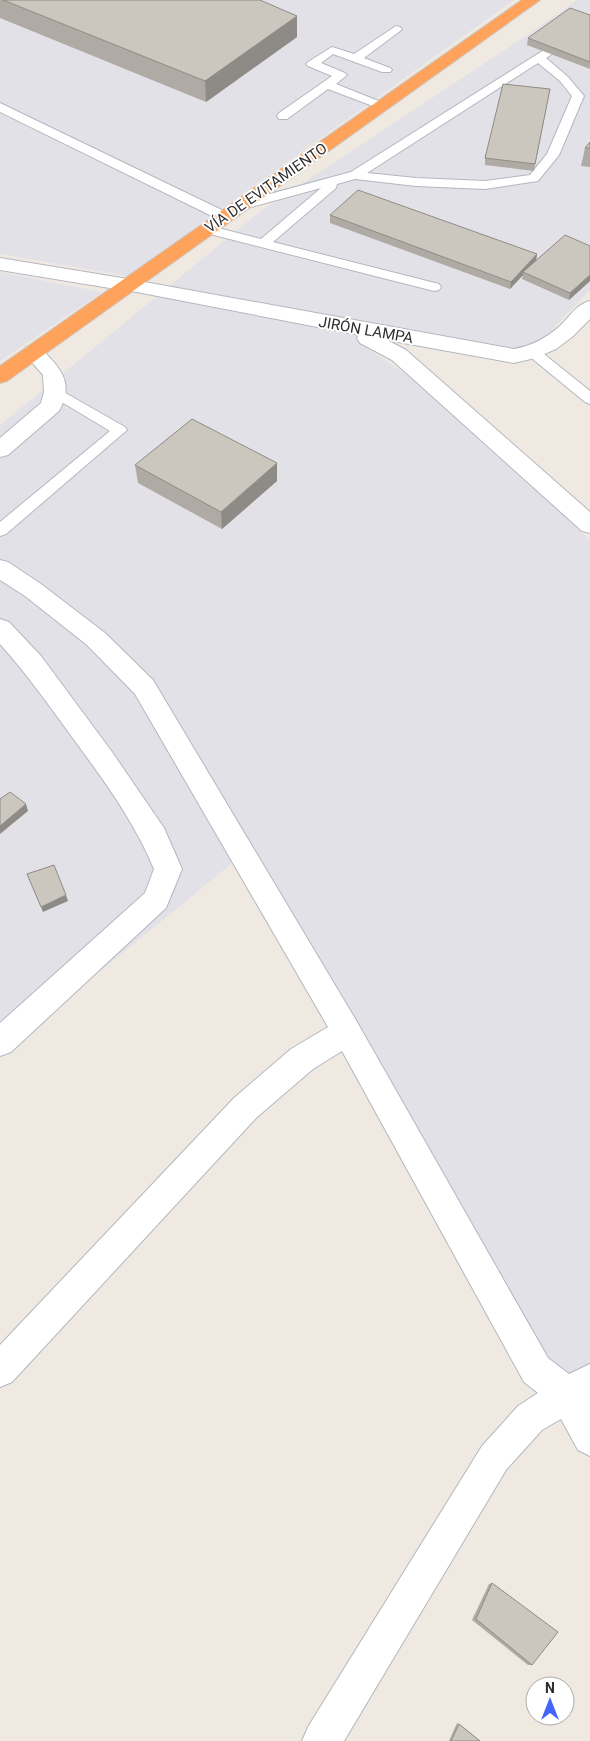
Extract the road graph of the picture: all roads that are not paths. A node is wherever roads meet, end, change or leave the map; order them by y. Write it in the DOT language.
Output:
graph roads {
  1 [pos="532,0"];
  2 [pos="590,24"];
  3 [pos="396,29"];
  4 [pos="538,57"];
  5 [pos="356,58"];
  6 [pos="386,70"];
  7 [pos="327,85"];
  8 [pos="382,106"];
  9 [pos="0,107"];
  10 [pos="283,116"];
  11 [pos="355,174"];
  12 [pos="336,180"];
  13 [pos="240,206"];
  14 [pos="225,216"];
  15 [pos="206,229"];
  16 [pos="262,244"];
  17 [pos="0,264"];
  18 [pos="128,285"];
  19 [pos="434,287"];
  20 [pos="590,307"];
  21 [pos="348,328"];
  22 [pos="33,352"];
  23 [pos="534,353"];
  24 [pos="0,376"];
  25 [pos="55,392"];
  26 [pos="590,399"];
  27 [pos="0,450"];
  28 [pos="590,525"];
  29 [pos="0,530"];
  30 [pos="0,568"];
  31 [pos="0,628"];
  32 [pos="347,1032"];
  33 [pos="0,1042"];
  34 [pos="0,1370"];
  35 [pos="578,1388"];
  36 [pos="590,1438"];
  37 [pos="322,1741"];
  1 -- 8 [label="highway, VÍA DE EVITAMIENTO"];
  2 -- 4 [label="lane"];
  3 -- 5 [label="lane"];
  4 -- 11 [label="lane"];
  4 -- 11 [label="lane"];
  5 -- 6 [label="lane"];
  5 -- 7 [label="lane"];
  7 -- 8 [label="lane"];
  7 -- 10 [label="lane"];
  8 -- 13 [label="highway, VÍA DE EVITAMIENTO"];
  9 -- 14 [label="lane"];
  11 -- 12 [label="lane"];
  12 -- 13 [label="lane"];
  12 -- 16 [label="lane"];
  13 -- 14 [label="highway, VÍA DE EVITAMIENTO"];
  14 -- 15 [label="highway, VÍA DE EVITAMIENTO"];
  15 -- 16 [label="lane"];
  15 -- 18 [label="highway, VÍA DE EVITAMIENTO"];
  16 -- 19 [label="lane"];
  17 -- 18 [label="street, JIRÓN LAMPA"];
  18 -- 21 [label="street, JIRÓN LAMPA"];
  18 -- 22 [label="highway, VÍA DE EVITAMIENTO"];
  20 -- 23 [label="street, JIRÓN LAMPA"];
  21 -- 23 [label="street, JIRÓN LAMPA"];
  21 -- 28 [label="street"];
  22 -- 24 [label="highway, VÍA DE EVITAMIENTO"];
  22 -- 25 [label="street"];
  23 -- 26 [label="lane"];
  25 -- 27 [label="street"];
  25 -- 29 [label="lane"];
  30 -- 32 [label="street"];
  31 -- 33 [label="street"];
  32 -- 34 [label="street"];
  32 -- 35 [label="street"];
  35 -- 36 [label="street"];
  35 -- 37 [label="street"];
}
